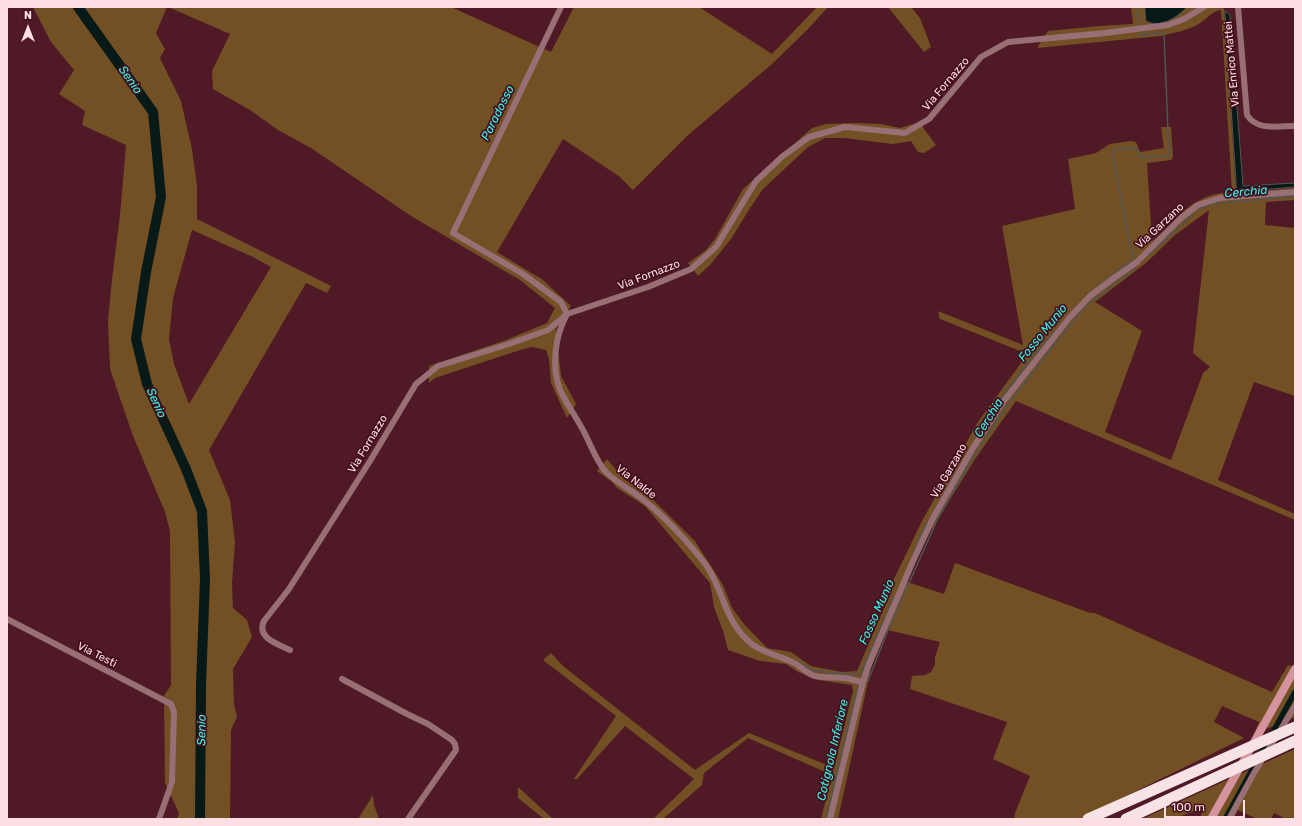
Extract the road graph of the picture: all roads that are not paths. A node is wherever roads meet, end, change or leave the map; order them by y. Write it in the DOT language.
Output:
graph roads {
  1 [pos="561,7"];
  2 [pos="1204,7"];
  3 [pos="1238,7"];
  4 [pos="1295,126"];
  5 [pos="1295,192"];
  6 [pos="567,314"];
  7 [pos="7,619"];
  8 [pos="290,650"];
  9 [pos="1295,669"];
  10 [pos="342,679"];
  11 [pos="863,682"];
  12 [pos="1295,706"];
  13 [pos="1291,723"];
  14 [pos="1295,741"];
  15 [pos="160,819"];
  16 [pos="408,819"];
  17 [pos="830,819"];
  18 [pos="1088,819"];
  19 [pos="1126,819"];
  20 [pos="1211,819"];
  21 [pos="1229,819"];
  1 -- 6 [label="street"];
  2 -- 6 [label="street, Via Fornazzo"];
  3 -- 4 [label="street, Via Enrico Mattei"];
  5 -- 11 [label="street, Via Garzano"];
  6 -- 8 [label="street, Via Fornazzo"];
  6 -- 11 [label="street, Via Nalde"];
  7 -- 15 [label="street, Via Testi"];
  9 -- 20 [label="main road"];
  10 -- 16 [label="street"];
  11 -- 17 [label="street, Via Garzano"];
  12 -- 13 [label="street"];
  13 -- 18 [label="highway"];
  13 -- 21 [label="street"];
  14 -- 19 [label="highway"];
}
